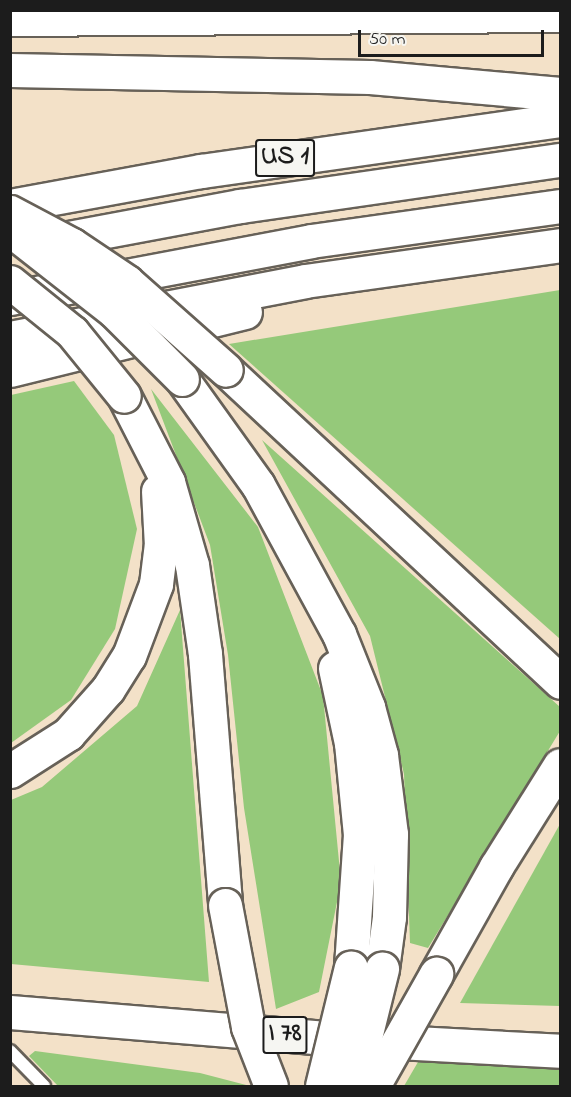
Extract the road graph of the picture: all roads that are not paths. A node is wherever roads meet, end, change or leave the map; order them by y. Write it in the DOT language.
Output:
graph roads {
  1 [pos="561,17"];
  2 [pos="10,21"];
  3 [pos="10,72"];
  4 [pos="561,94"];
  5 [pos="561,120"];
  6 [pos="561,160"];
  7 [pos="10,206"];
  8 [pos="561,206"];
  9 [pos="10,212"];
  10 [pos="159,220"];
  11 [pos="10,232"];
  12 [pos="561,245"];
  13 [pos="10,250"];
  14 [pos="304,280"];
  15 [pos="10,282"];
  16 [pos="10,298"];
  17 [pos="10,338"];
  18 [pos="10,370"];
  19 [pos="124,396"];
  20 [pos="561,682"];
  21 [pos="10,771"];
  22 [pos="552,778"];
  23 [pos="367,968"];
  24 [pos="10,1012"];
  25 [pos="10,1051"];
  26 [pos="561,1051"];
  27 [pos="44,1086"];
  28 [pos="271,1086"];
  29 [pos="322,1086"];
  30 [pos="353,1086"];
  31 [pos="373,1086"];
  1 -- 2 [label="street"];
  3 -- 4 [label="highway"];
  5 -- 7 [label="highway, US 1"];
  6 -- 10 [label="highway"];
  8 -- 16 [label="highway"];
  9 -- 20 [label="highway, bridge"];
  10 -- 11 [label="highway"];
  10 -- 13 [label="highway"];
  11 -- 23 [label="highway, bridge"];
  12 -- 14 [label="highway"];
  14 -- 17 [label="highway"];
  14 -- 18 [label="highway"];
  15 -- 19 [label="highway, bridge"];
  19 -- 21 [label="highway"];
  19 -- 28 [label="highway, bridge"];
  22 -- 31 [label="highway, bridge"];
  23 -- 29 [label="highway, bridge"];
  23 -- 30 [label="highway, bridge"];
  24 -- 26 [label="highway, I 78"];
  25 -- 27 [label="lane"];
}
